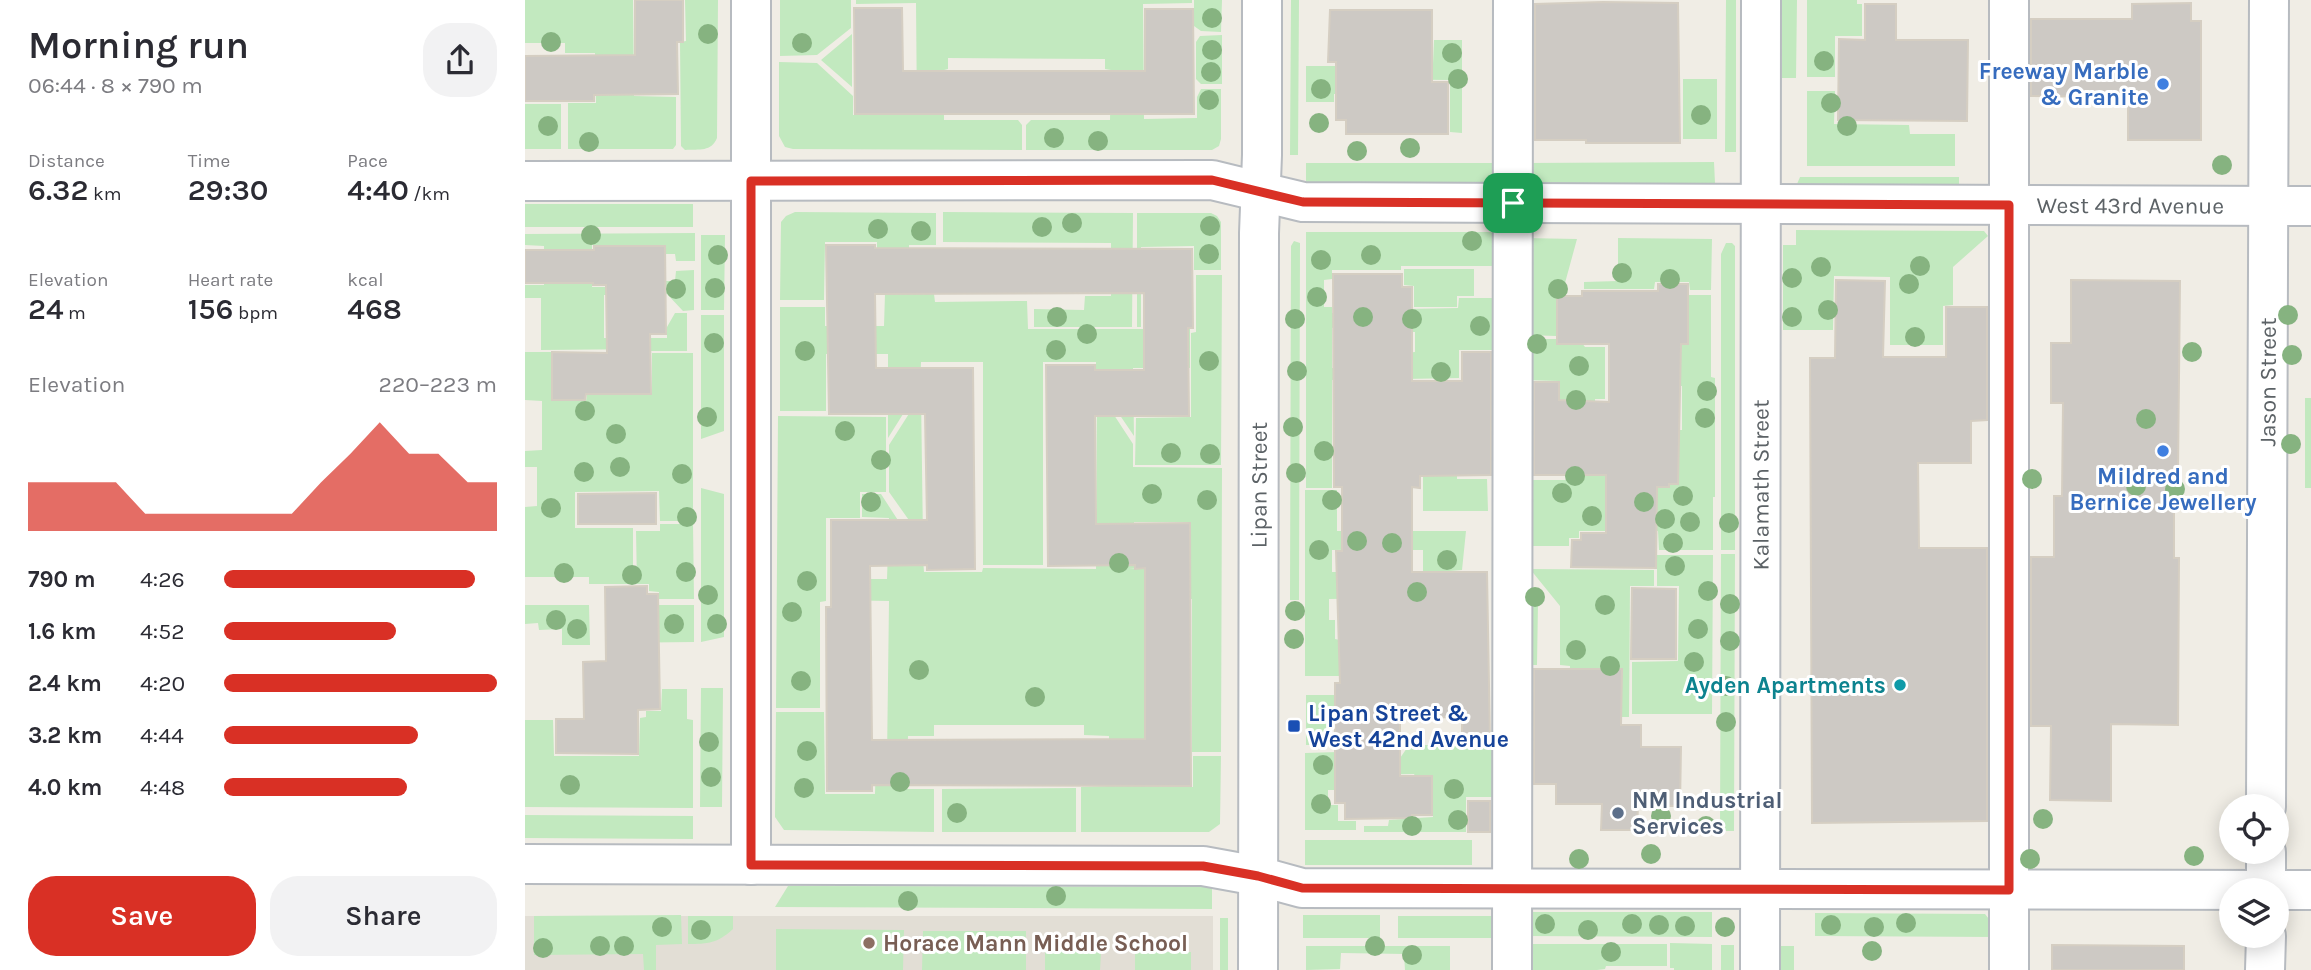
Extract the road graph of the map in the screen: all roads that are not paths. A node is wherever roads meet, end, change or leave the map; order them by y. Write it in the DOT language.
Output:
graph roads {
  1 [pos="751,0"];
  2 [pos="1262,0"];
  3 [pos="1513,0"];
  4 [pos="1761,0"];
  5 [pos="2009,0"];
  6 [pos="2269,0"];
  7 [pos="525,181"];
  8 [pos="751,181"];
  9 [pos="1260,190"];
  10 [pos="1513,203"];
  11 [pos="1761,204"];
  12 [pos="2009,205"];
  13 [pos="2268,206"];
  14 [pos="2311,206"];
  15 [pos="2266,794"];
  16 [pos="525,864"];
  17 [pos="751,865"];
  18 [pos="1258,876"];
  19 [pos="1512,889"];
  20 [pos="1760,890"];
  21 [pos="2009,890"];
  22 [pos="2219,890"];
  23 [pos="2289,890"];
  24 [pos="2311,890"];
  25 [pos="2266,948"];
  26 [pos="1258,970"];
  27 [pos="1511,970"];
  28 [pos="1760,970"];
  29 [pos="2009,970"];
  30 [pos="2265,970"];
  1 -- 8 [label="street"];
  2 -- 9 [label="street, Lipan Street"];
  3 -- 10 [label="street"];
  4 -- 11 [label="street, Kalamath Street"];
  5 -- 12 [label="street"];
  6 -- 13 [label="street, Jason Street"];
  7 -- 8 [label="street, West 43rd Avenue"];
  8 -- 9 [label="street, West 43rd Avenue"];
  8 -- 17 [label="street"];
  9 -- 10 [label="street, West 43rd Avenue"];
  9 -- 18 [label="street, Lipan Street"];
  10 -- 11 [label="street, West 43rd Avenue"];
  10 -- 19 [label="street"];
  11 -- 12 [label="street, West 43rd Avenue"];
  11 -- 20 [label="street, Kalamath Street"];
  12 -- 13 [label="street, West 43rd Avenue"];
  12 -- 21 [label="street"];
  13 -- 14 [label="street, West 43rd Avenue"];
  13 -- 15 [label="street, Jason Street"];
  16 -- 17 [label="street"];
  17 -- 18 [label="street"];
  18 -- 19 [label="street"];
  18 -- 26 [label="street, Lipan Street"];
  19 -- 20 [label="street"];
  19 -- 27 [label="street"];
  20 -- 21 [label="street"];
  20 -- 28 [label="street, Kalamath Street"];
  21 -- 22 [label="street"];
  21 -- 29 [label="street"];
  23 -- 24 [label="street"];
  25 -- 30 [label="street"];
}
